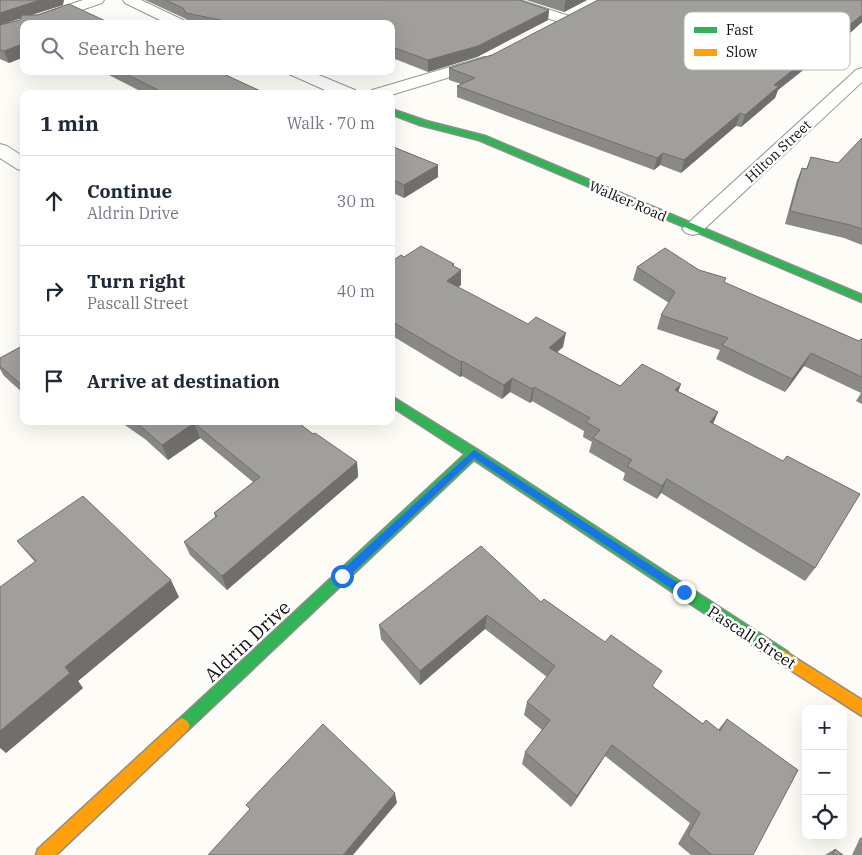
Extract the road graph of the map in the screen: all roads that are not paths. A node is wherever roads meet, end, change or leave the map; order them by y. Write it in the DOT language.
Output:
graph roads {
  1 [pos="97,0"];
  2 [pos="130,0"];
  3 [pos="506,0"];
  4 [pos="579,12"];
  5 [pos="564,19"];
  6 [pos="37,20"];
  7 [pos="172,20"];
  8 [pos="548,28"];
  9 [pos="500,53"];
  10 [pos="862,73"];
  11 [pos="304,75"];
  12 [pos="340,90"];
  13 [pos="391,90"];
  14 [pos="395,112"];
  15 [pos="0,150"];
  16 [pos="20,162"];
  17 [pos="693,229"];
  18 [pos="862,299"];
  19 [pos="395,403"];
  20 [pos="474,453"];
  21 [pos="862,709"];
  22 [pos="44,855"];
  1 -- 6 [label="street"];
  2 -- 7 [label="street"];
  3 -- 5 [label="street"];
  4 -- 5 [label="street"];
  5 -- 8 [label="street"];
  9 -- 13 [label="street"];
  10 -- 17 [label="street, Hilton Street"];
  11 -- 12 [label="street"];
  14 -- 17 [label="street, Walker Road"];
  15 -- 16 [label="street"];
  17 -- 18 [label="street, Walker Road"];
  19 -- 20 [label="street, Pascall Street"];
  20 -- 21 [label="street, Pascall Street"];
  20 -- 22 [label="street, Aldrin Drive"];
}
